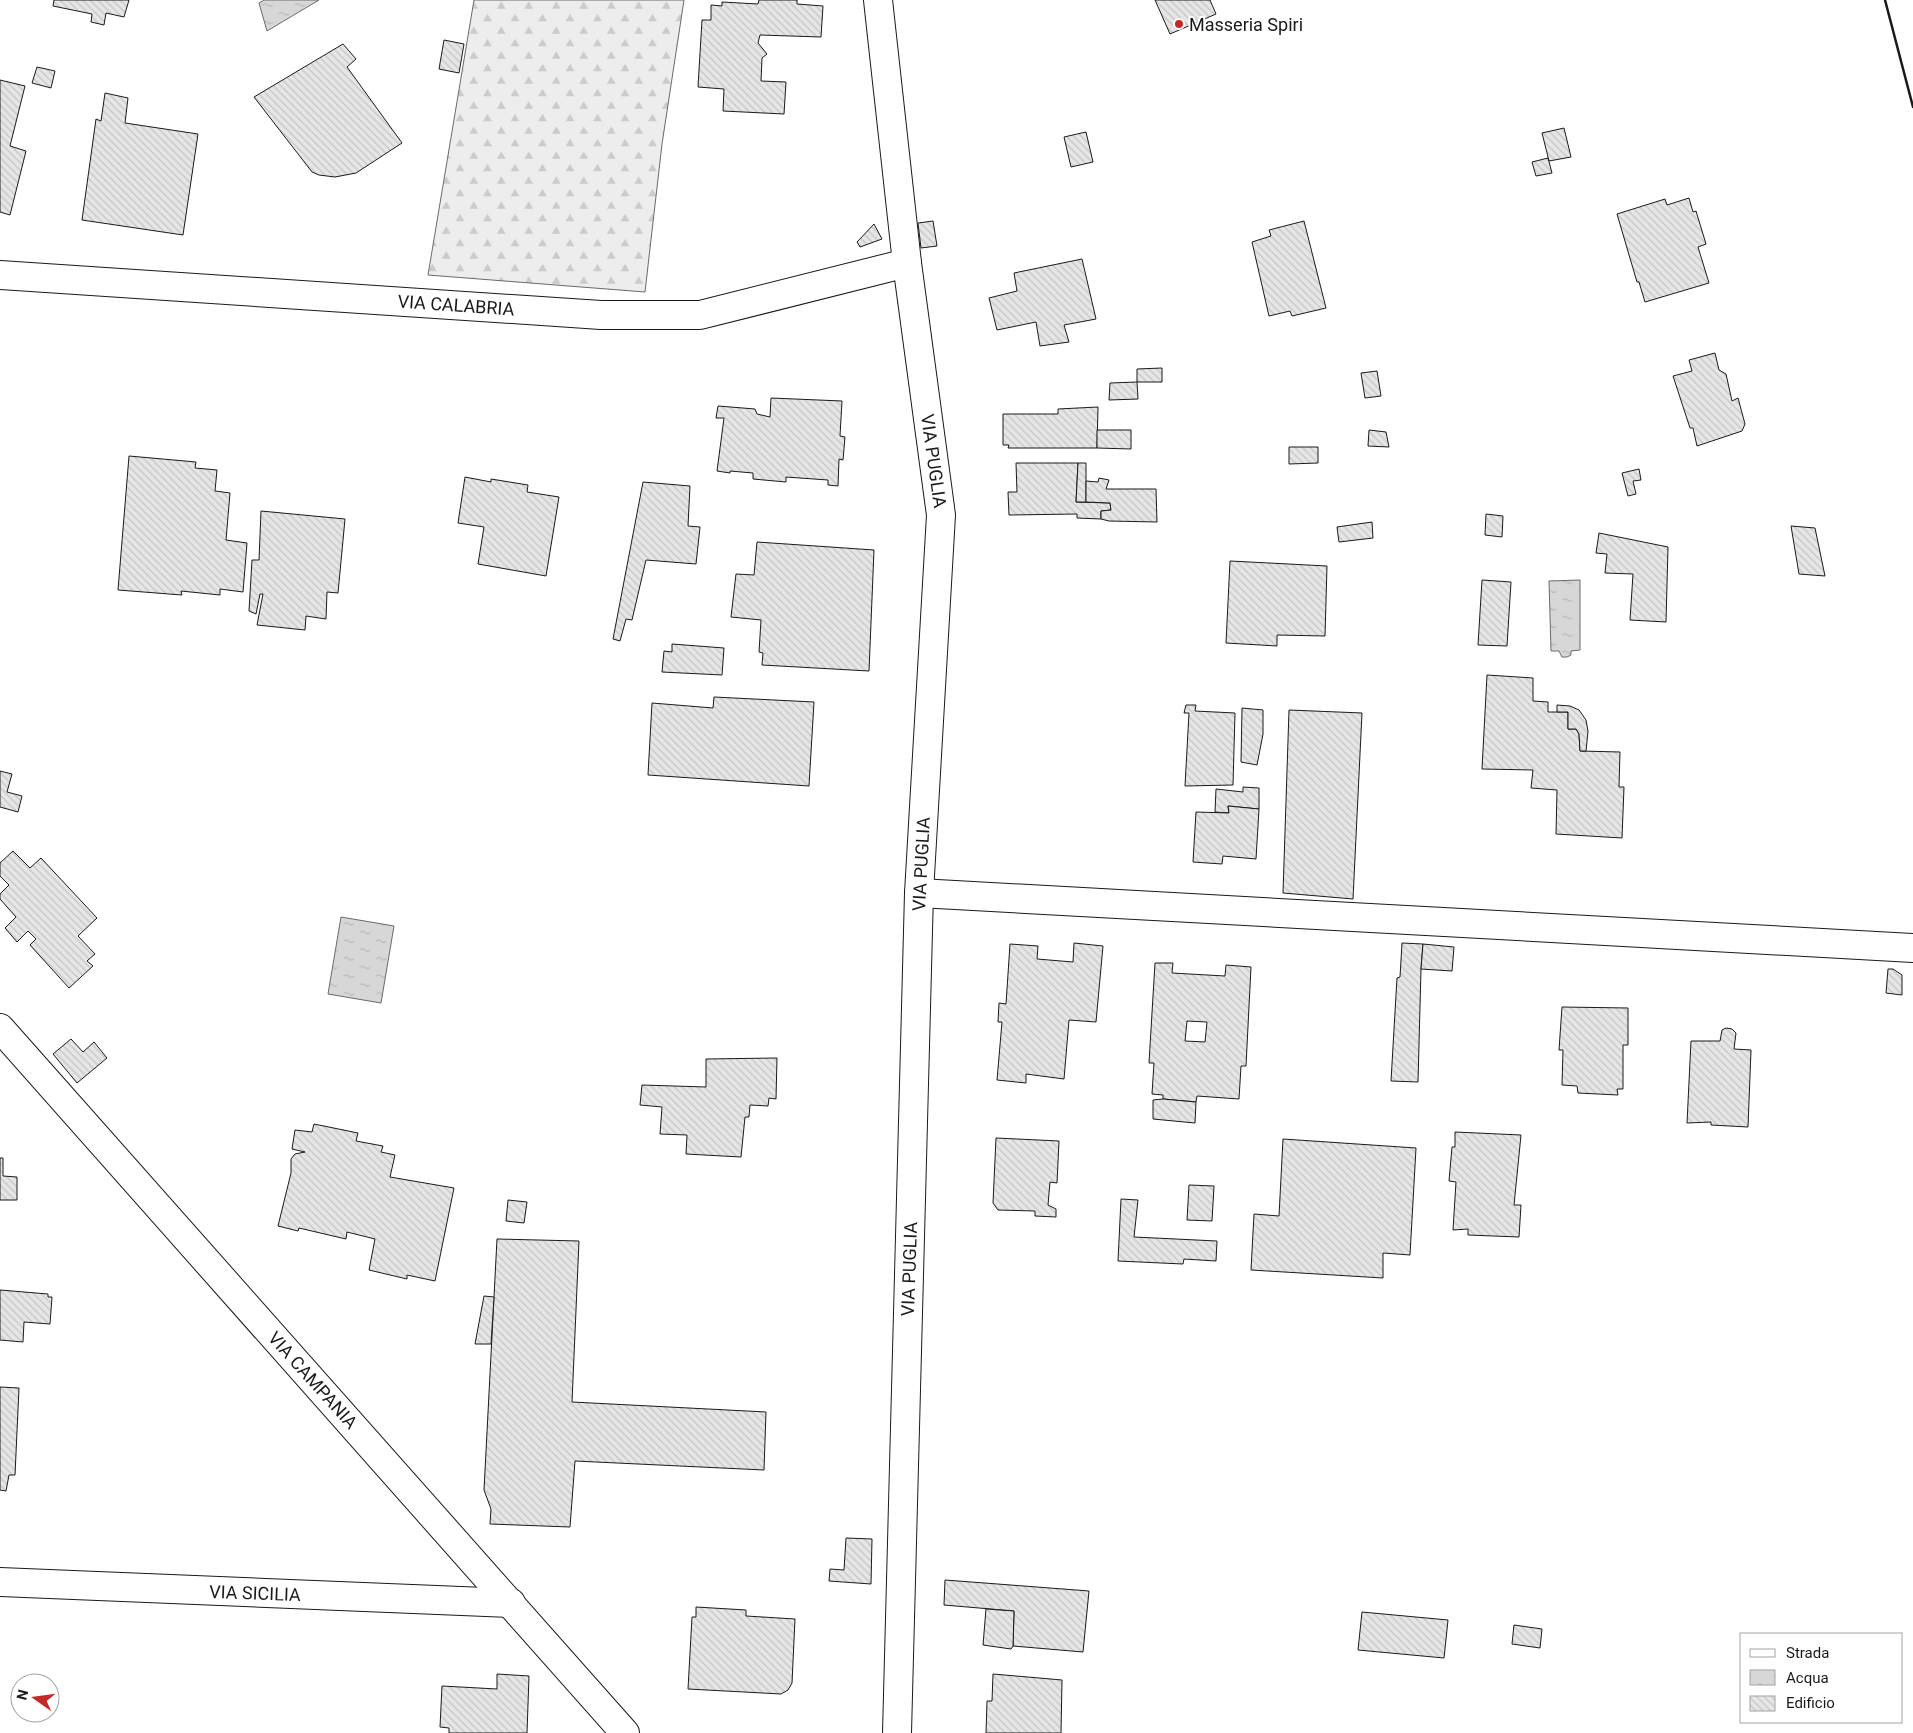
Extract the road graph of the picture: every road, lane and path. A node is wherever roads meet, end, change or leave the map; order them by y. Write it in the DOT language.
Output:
graph roads {
  1 [pos="878,0"];
  2 [pos="907,263"];
  3 [pos="0,274"];
  4 [pos="919,893"];
  5 [pos="1913,948"];
  6 [pos="0,1028"];
  7 [pos="0,1582"];
  8 [pos="511,1603"];
  9 [pos="625,1733"];
  10 [pos="897,1733"];
  1 -- 2 [label="street, VIA PUGLIA"];
  2 -- 3 [label="street, VIA CALABRIA"];
  2 -- 4 [label="street, VIA PUGLIA"];
  4 -- 5 [label="street"];
  4 -- 10 [label="street, VIA PUGLIA"];
  6 -- 8 [label="street, VIA CAMPANIA"];
  7 -- 8 [label="street, VIA SICILIA"];
  8 -- 9 [label="street, VIA CAMPANIA"];
}
